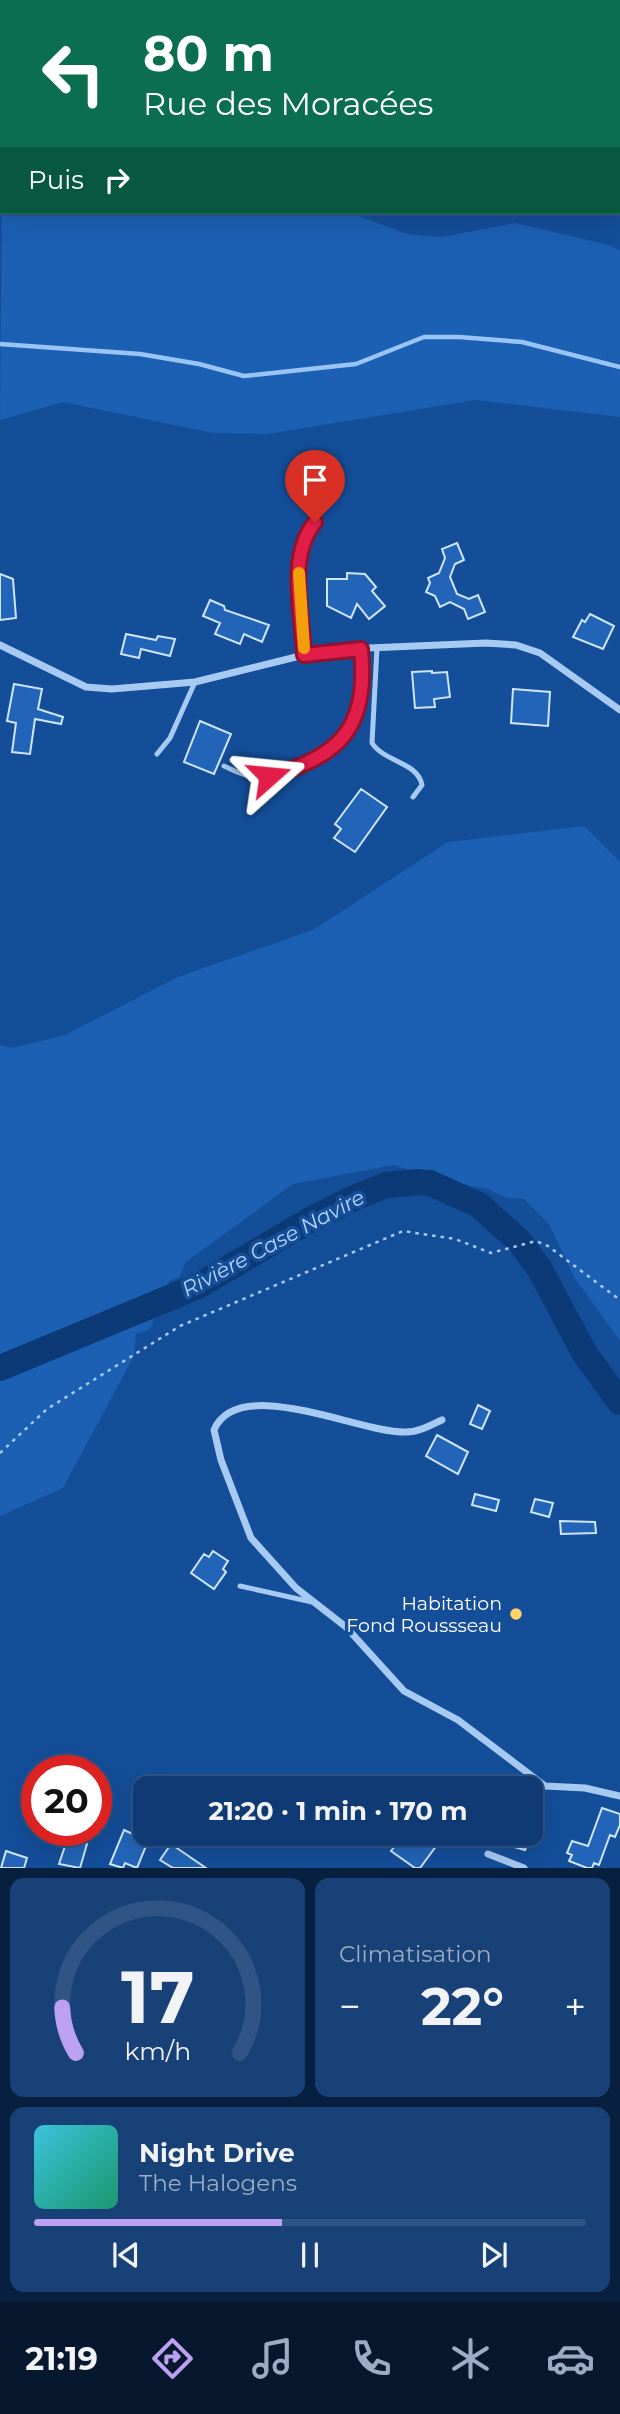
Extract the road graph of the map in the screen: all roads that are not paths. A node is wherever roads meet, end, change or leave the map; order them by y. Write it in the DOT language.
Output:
graph roads {
  1 [pos="315,522"];
  2 [pos="0,645"];
  3 [pos="377,648"];
  4 [pos="361,649"];
  5 [pos="304,655"];
  6 [pos="195,682"];
  7 [pos="620,710"];
  8 [pos="157,754"];
  9 [pos="225,766"];
  10 [pos="413,797"];
  11 [pos="442,1420"];
  12 [pos="240,1586"];
  13 [pos="315,1603"];
  14 [pos="620,1796"];
  15 [pos="488,1854"];
  16 [pos="524,1868"];
  1 -- 5 [label="lane"];
  2 -- 6 [label="street"];
  3 -- 4 [label="street"];
  3 -- 7 [label="street"];
  3 -- 10 [label="lane"];
  4 -- 5 [label="street"];
  4 -- 9 [label="lane"];
  5 -- 6 [label="street"];
  6 -- 8 [label="lane"];
  11 -- 13 [label="street"];
  12 -- 13 [label="lane"];
  13 -- 14 [label="street"];
  15 -- 16 [label="street"];
}
